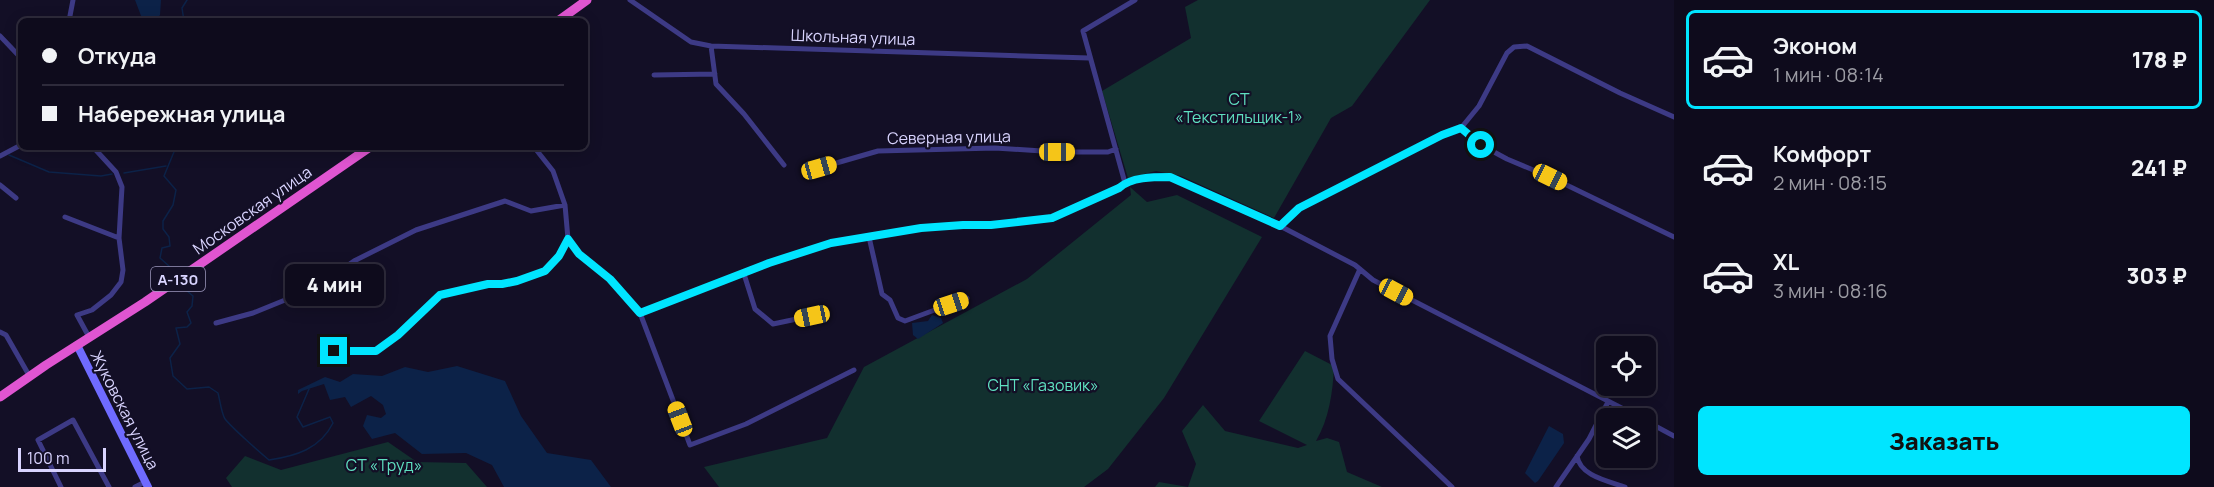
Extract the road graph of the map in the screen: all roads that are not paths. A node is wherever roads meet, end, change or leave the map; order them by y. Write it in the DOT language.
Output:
graph roads {
  1 [pos="73,0"];
  2 [pos="587,0"];
  3 [pos="630,0"];
  4 [pos="1136,0"];
  5 [pos="70,18"];
  6 [pos="562,18"];
  7 [pos="0,36"];
  8 [pos="711,46"];
  9 [pos="18,55"];
  10 [pos="1089,58"];
  11 [pos="654,75"];
  12 [pos="715,75"];
  13 [pos="1674,117"];
  14 [pos="1461,128"];
  15 [pos="18,146"];
  16 [pos="1116,148"];
  17 [pos="96,150"];
  18 [pos="366,150"];
  19 [pos="536,150"];
  20 [pos="1,155"];
  21 [pos="784,165"];
  22 [pos="819,168"];
  23 [pos="1125,183"];
  24 [pos="0,185"];
  25 [pos="16,198"];
  26 [pos="564,205"];
  27 [pos="65,217"];
  28 [pos="1280,226"];
  29 [pos="870,237"];
  30 [pos="1674,237"];
  31 [pos="119,238"];
  32 [pos="568,239"];
  33 [pos="1360,269"];
  34 [pos="744,274"];
  35 [pos="967,298"];
  36 [pos="640,313"];
  37 [pos="812,316"];
  38 [pos="216,323"];
  39 [pos="0,332"];
  40 [pos="89,337"];
  41 [pos="77,345"];
  42 [pos="334,351"];
  43 [pos="854,370"];
  44 [pos="30,377"];
  45 [pos="0,397"];
  46 [pos="1608,402"];
  47 [pos="1620,408"];
  48 [pos="1656,426"];
  49 [pos="1674,436"];
  50 [pos="1577,456"];
  51 [pos="147,484"];
  52 [pos="61,487"];
  53 [pos="109,487"];
  54 [pos="135,487"];
  55 [pos="1452,487"];
  56 [pos="1556,487"];
  57 [pos="1625,487"];
  1 -- 5 [label="street"];
  2 -- 6 [label="highway"];
  3 -- 8 [label="street, Школьная улица"];
  4 -- 10 [label="street"];
  7 -- 9 [label="street"];
  8 -- 10 [label="street, Школьная улица"];
  8 -- 12 [label="street"];
  10 -- 16 [label="street"];
  11 -- 12 [label="street"];
  12 -- 21 [label="street"];
  13 -- 14 [label="street"];
  14 -- 28 [label="street"];
  14 -- 30 [label="street"];
  15 -- 20 [label="street"];
  16 -- 22 [label="street, Северная улица"];
  16 -- 23 [label="street"];
  17 -- 31 [label="street"];
  18 -- 40 [label="highway, Московская улица / А-130"];
  19 -- 26 [label="street"];
  23 -- 28 [label="street"];
  23 -- 29 [label="street"];
  24 -- 25 [label="street"];
  26 -- 32 [label="street"];
  26 -- 38 [label="street"];
  27 -- 31 [label="street"];
  28 -- 33 [label="street"];
  29 -- 34 [label="street"];
  29 -- 35 [label="street"];
  31 -- 40 [label="street"];
  32 -- 36 [label="street"];
  32 -- 42 [label="street"];
  33 -- 46 [label="street"];
  33 -- 55 [label="street"];
  34 -- 36 [label="street"];
  34 -- 37 [label="street"];
  36 -- 43 [label="street"];
  39 -- 44 [label="street"];
  40 -- 41 [label="highway, Московская улица / А-130"];
  41 -- 44 [label="highway, Московская улица / А-130"];
  41 -- 51 [label="main road, Жуковская улица"];
  44 -- 45 [label="highway, Московская улица / А-130"];
  46 -- 47 [label="street"];
  46 -- 50 [label="street"];
  48 -- 49 [label="street"];
  50 -- 56 [label="street"];
  50 -- 57 [label="street"];
  51 -- 54 [label="street"];
  52 -- 53 [label="street"];
}
